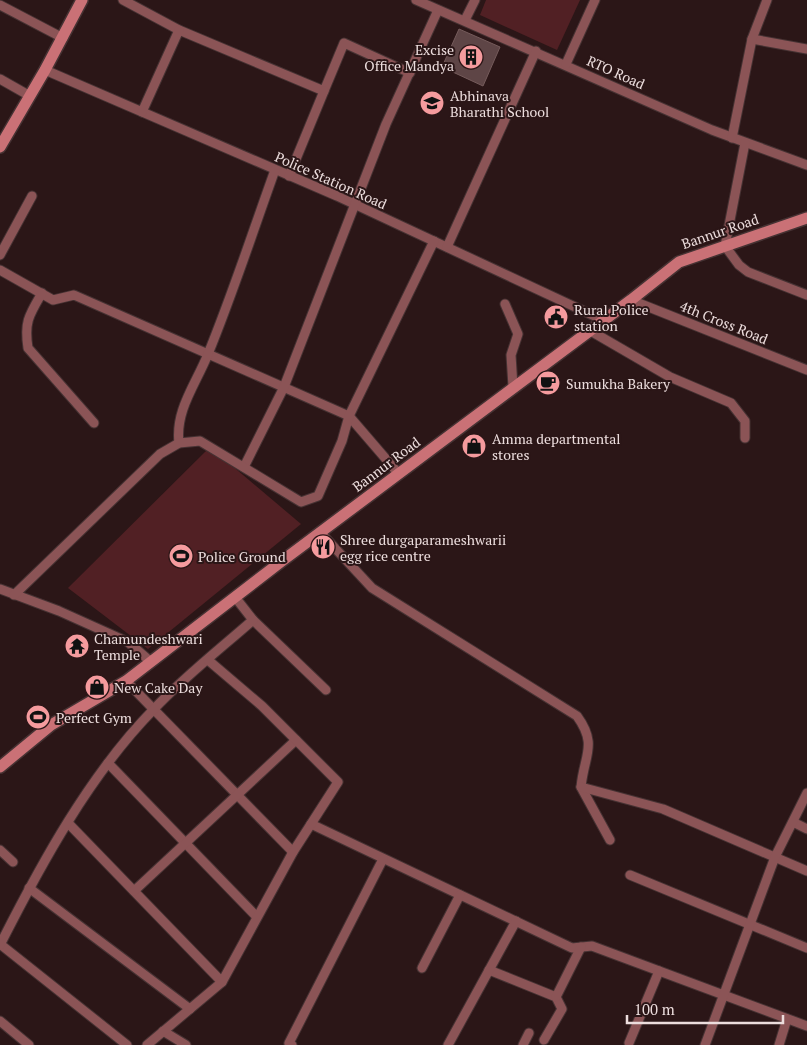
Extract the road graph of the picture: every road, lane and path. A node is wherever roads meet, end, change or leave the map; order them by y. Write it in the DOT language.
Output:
graph roads {
  1 [pos="82,0"];
  2 [pos="123,0"];
  3 [pos="416,0"];
  4 [pos="474,0"];
  5 [pos="596,0"];
  6 [pos="767,0"];
  7 [pos="0,5"];
  8 [pos="438,10"];
  9 [pos="465,20"];
  10 [pos="179,30"];
  11 [pos="63,38"];
  12 [pos="752,39"];
  13 [pos="807,48"];
  14 [pos="536,52"];
  15 [pos="566,64"];
  16 [pos="45,70"];
  17 [pos="410,73"];
  18 [pos="0,79"];
  19 [pos="324,91"];
  20 [pos="30,96"];
  21 [pos="142,112"];
  22 [pos="732,138"];
  23 [pos="745,142"];
  24 [pos="0,147"];
  25 [pos="807,165"];
  26 [pos="275,170"];
  27 [pos="290,176"];
  28 [pos="32,196"];
  29 [pos="356,205"];
  30 [pos="807,218"];
  31 [pos="434,241"];
  32 [pos="725,246"];
  33 [pos="447,247"];
  34 [pos="0,255"];
  35 [pos="0,270"];
  36 [pos="42,293"];
  37 [pos="807,295"];
  38 [pos="631,300"];
  39 [pos="505,304"];
  40 [pos="603,320"];
  41 [pos="589,330"];
  42 [pos="208,355"];
  43 [pos="807,370"];
  44 [pos="284,387"];
  45 [pos="513,388"];
  46 [pos="349,416"];
  47 [pos="94,423"];
  48 [pos="745,438"];
  49 [pos="178,443"];
  50 [pos="244,467"];
  51 [pos="398,473"];
  52 [pos="320,532"];
  53 [pos="0,589"];
  54 [pos="14,595"];
  55 [pos="235,597"];
  56 [pos="253,620"];
  57 [pos="208,660"];
  58 [pos="151,662"];
  59 [pos="126,681"];
  60 [pos="326,690"];
  61 [pos="154,709"];
  62 [pos="296,740"];
  63 [pos="108,763"];
  64 [pos="0,767"];
  65 [pos="581,787"];
  66 [pos="238,793"];
  67 [pos="807,793"];
  68 [pos="793,822"];
  69 [pos="69,824"];
  70 [pos="311,824"];
  71 [pos="807,829"];
  72 [pos="610,840"];
  73 [pos="185,843"];
  74 [pos="1,851"];
  75 [pos="293,852"];
  76 [pos="775,857"];
  77 [pos="383,859"];
  78 [pos="13,862"];
  79 [pos="807,871"];
  80 [pos="630,875"];
  81 [pos="29,888"];
  82 [pos="134,891"];
  83 [pos="460,895"];
  84 [pos="256,916"];
  85 [pos="516,921"];
  86 [pos="750,924"];
  87 [pos="0,945"];
  88 [pos="581,947"];
  89 [pos="807,948"];
  90 [pos="422,968"];
  91 [pos="488,970"];
  92 [pos="659,971"];
  93 [pos="222,982"];
  94 [pos="723,996"];
  95 [pos="556,997"];
  96 [pos="190,1009"];
  97 [pos="787,1019"];
  98 [pos="0,1021"];
  99 [pos="807,1026"];
  100 [pos="164,1031"];
  101 [pos="529,1033"];
  102 [pos="544,1040"];
  103 [pos="629,1042"];
  104 [pos="29,1045"];
  105 [pos="128,1045"];
  106 [pos="147,1045"];
  107 [pos="186,1045"];
  108 [pos="292,1045"];
  109 [pos="448,1045"];
  110 [pos="523,1045"];
  111 [pos="705,1045"];
  112 [pos="779,1045"];
  1 -- 11 [label="main road"];
  2 -- 10 [label="street"];
  3 -- 8 [label="street, RTO Road"];
  4 -- 9 [label="street"];
  5 -- 15 [label="street"];
  6 -- 12 [label="street"];
  7 -- 11 [label="street"];
  8 -- 9 [label="street, RTO Road"];
  8 -- 17 [label="street"];
  9 -- 14 [label="street, RTO Road"];
  10 -- 19 [label="street"];
  10 -- 21 [label="street"];
  11 -- 16 [label="main road"];
  12 -- 13 [label="street"];
  12 -- 22 [label="street"];
  14 -- 15 [label="street, RTO Road"];
  14 -- 33 [label="street"];
  15 -- 22 [label="street, RTO Road"];
  16 -- 20 [label="main road"];
  16 -- 21 [label="street, Police Station Road"];
  17 -- 19 [label="street"];
  17 -- 29 [label="street"];
  18 -- 20 [label="street"];
  19 -- 27 [label="street"];
  20 -- 24 [label="main road"];
  21 -- 26 [label="street, Police Station Road"];
  22 -- 23 [label="street, RTO Road"];
  23 -- 25 [label="street, RTO Road"];
  23 -- 32 [label="street"];
  26 -- 27 [label="street, Police Station Road"];
  26 -- 42 [label="street"];
  27 -- 29 [label="street, Police Station Road"];
  28 -- 34 [label="street"];
  29 -- 31 [label="street, Police Station Road"];
  29 -- 44 [label="street"];
  30 -- 32 [label="main road, Bannur Road"];
  31 -- 33 [label="street, Police Station Road"];
  31 -- 46 [label="street"];
  32 -- 37 [label="street"];
  32 -- 38 [label="main road, Bannur Road"];
  33 -- 40 [label="street, Police Station Road"];
  35 -- 36 [label="street"];
  36 -- 42 [label="street"];
  36 -- 47 [label="street"];
  38 -- 40 [label="main road, Bannur Road"];
  38 -- 43 [label="street, 4th Cross Road"];
  39 -- 45 [label="street"];
  40 -- 41 [label="main road, Bannur Road"];
  41 -- 45 [label="main road, Bannur Road"];
  41 -- 48 [label="street"];
  42 -- 44 [label="street"];
  42 -- 49 [label="street"];
  44 -- 46 [label="street"];
  44 -- 50 [label="street"];
  45 -- 51 [label="main road, Bannur Road"];
  46 -- 50 [label="street"];
  46 -- 51 [label="street"];
  49 -- 50 [label="street"];
  49 -- 54 [label="street"];
  51 -- 52 [label="main road, Bannur Road"];
  52 -- 55 [label="main road, Bannur Road"];
  52 -- 65 [label="street"];
  53 -- 54 [label="street"];
  54 -- 58 [label="street"];
  55 -- 56 [label="street"];
  55 -- 58 [label="main road, Bannur Road"];
  56 -- 57 [label="street"];
  56 -- 60 [label="street"];
  57 -- 61 [label="street"];
  57 -- 62 [label="street"];
  58 -- 59 [label="main road, Bannur Road"];
  59 -- 61 [label="street"];
  59 -- 64 [label="main road, Bannur Road"];
  61 -- 63 [label="street"];
  61 -- 66 [label="street"];
  62 -- 66 [label="street"];
  62 -- 70 [label="street"];
  63 -- 69 [label="street"];
  63 -- 73 [label="street"];
  65 -- 72 [label="street"];
  65 -- 76 [label="street"];
  66 -- 73 [label="street"];
  66 -- 75 [label="street"];
  67 -- 68 [label="street"];
  68 -- 71 [label="street"];
  68 -- 76 [label="street"];
  69 -- 81 [label="street"];
  69 -- 82 [label="street"];
  70 -- 75 [label="street"];
  70 -- 77 [label="street"];
  73 -- 82 [label="street"];
  73 -- 84 [label="street"];
  74 -- 78 [label="street"];
  75 -- 84 [label="street"];
  76 -- 79 [label="street"];
  76 -- 86 [label="street"];
  77 -- 83 [label="street"];
  77 -- 108 [label="street"];
  80 -- 86 [label="street"];
  81 -- 87 [label="street"];
  81 -- 96 [label="street"];
  82 -- 93 [label="street"];
  83 -- 85 [label="street"];
  83 -- 90 [label="street"];
  84 -- 93 [label="street"];
  85 -- 88 [label="street"];
  85 -- 91 [label="street"];
  86 -- 89 [label="street"];
  86 -- 94 [label="street"];
  87 -- 105 [label="street"];
  88 -- 92 [label="street"];
  88 -- 95 [label="street"];
  91 -- 95 [label="street"];
  91 -- 109 [label="street"];
  92 -- 94 [label="street"];
  92 -- 103 [label="street"];
  93 -- 96 [label="street"];
  94 -- 97 [label="street"];
  94 -- 111 [label="street"];
  95 -- 102 [label="street"];
  96 -- 100 [label="street"];
  97 -- 99 [label="street"];
  97 -- 112 [label="street"];
  98 -- 104 [label="street"];
  100 -- 106 [label="street"];
  100 -- 107 [label="street"];
  101 -- 110 [label="street"];
}
